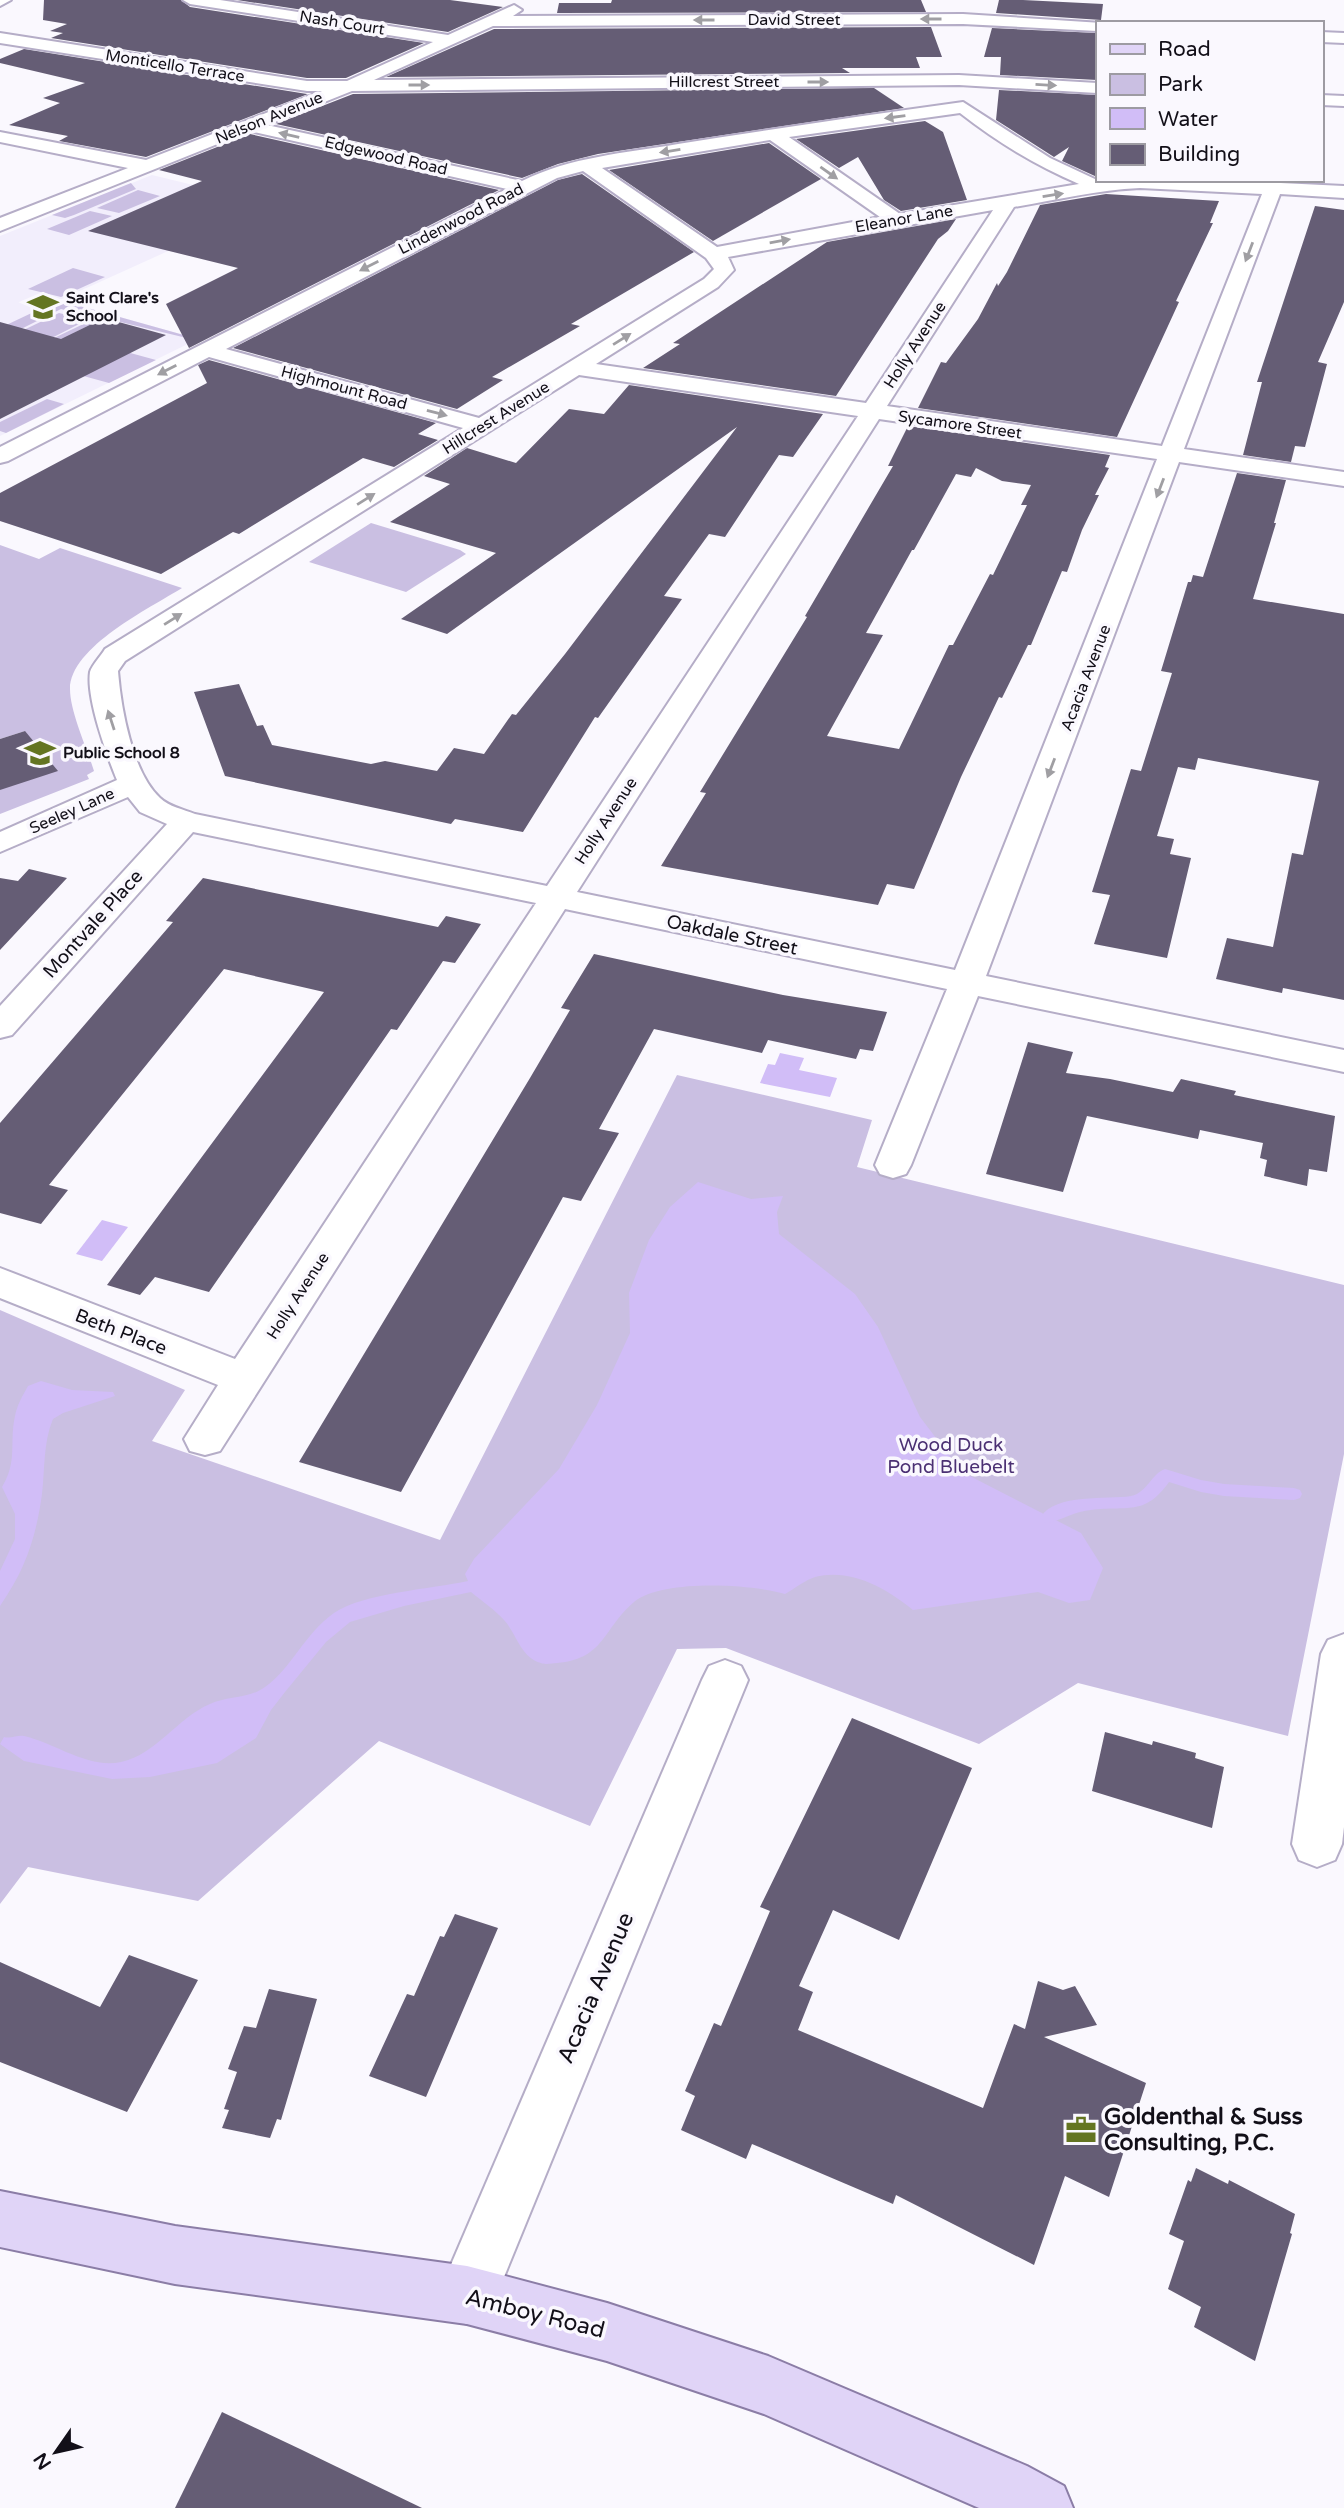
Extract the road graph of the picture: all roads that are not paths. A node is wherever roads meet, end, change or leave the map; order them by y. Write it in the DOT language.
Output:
graph roads {
  1 [pos="190,0"];
  2 [pos="534,0"];
  3 [pos="963,0"];
  4 [pos="491,21"];
  5 [pos="962,25"];
  6 [pos="1096,26"];
  7 [pos="1323,37"];
  8 [pos="0,38"];
  9 [pos="1344,38"];
  10 [pos="453,40"];
  11 [pos="960,74"];
  12 [pos="351,85"];
  13 [pos="1096,88"];
  14 [pos="1323,100"];
  15 [pos="1344,101"];
  16 [pos="963,107"];
  17 [pos="249,126"];
  18 [pos="773,134"];
  19 [pos="0,137"];
  20 [pos="586,164"];
  21 [pos="148,166"];
  22 [pos="1096,185"];
  23 [pos="523,187"];
  24 [pos="1273,188"];
  25 [pos="1344,192"];
  26 [pos="1008,202"];
  27 [pos="896,220"];
  28 [pos="0,225"];
  29 [pos="713,254"];
  30 [pos="206,349"];
  31 [pos="576,368"];
  32 [pos="872,412"];
  33 [pos="483,426"];
  34 [pos="1173,455"];
  35 [pos="0,456"];
  36 [pos="1344,479"];
  37 [pos="116,655"];
  38 [pos="133,784"];
  39 [pos="186,821"];
  40 [pos="0,843"];
  41 [pos="556,898"];
  42 [pos="966,985"];
  43 [pos="0,1027"];
  44 [pos="1344,1061"];
  45 [pos="893,1165"];
  46 [pos="0,1282"];
  47 [pos="244,1380"];
  48 [pos="205,1439"];
  49 [pos="1344,1654"];
  50 [pos="725,1681"];
  51 [pos="1317,1844"];
  52 [pos="0,2219"];
  53 [pos="467,2295"];
  54 [pos="1042,2508"];
  1 -- 10 [label="street, Nash Court"];
  2 -- 4 [label="street, Nelson Avenue"];
  3 -- 5 [label="street"];
  5 -- 4 [label="street, David Street, one-way"];
  4 -- 10 [label="street, Nelson Avenue"];
  5 -- 6 [label="street, David Street"];
  7 -- 9 [label="street"];
  8 -- 12 [label="street, Monticello Terrace"];
  10 -- 12 [label="street, Nelson Avenue"];
  12 -- 11 [label="street, Hillcrest Street, one-way"];
  11 -- 13 [label="street, Hillcrest Street, one-way"];
  11 -- 16 [label="street"];
  12 -- 17 [label="street, Nelson Avenue"];
  14 -- 15 [label="street"];
  16 -- 18 [label="street, Lindenwood Road, one-way"];
  16 -- 22 [label="street"];
  17 -- 21 [label="street, Nelson Avenue"];
  23 -- 17 [label="street, Edgewood Road, one-way"];
  18 -- 20 [label="street, Lindenwood Road, one-way"];
  18 -- 27 [label="street, one-way"];
  19 -- 21 [label="street"];
  20 -- 23 [label="street, Lindenwood Road"];
  20 -- 29 [label="street"];
  21 -- 28 [label="street, Nelson Avenue"];
  22 -- 24 [label="street, Eleanor Lane"];
  26 -- 22 [label="street, Eleanor Lane, one-way"];
  23 -- 30 [label="street, Lindenwood Road, one-way"];
  24 -- 25 [label="street, Eleanor Lane"];
  24 -- 34 [label="street, Acacia Avenue, one-way"];
  26 -- 27 [label="street, Eleanor Lane"];
  26 -- 32 [label="street, Holly Avenue"];
  29 -- 27 [label="street, Eleanor Lane, one-way"];
  31 -- 29 [label="street, Hillcrest Avenue, one-way"];
  30 -- 33 [label="street, Highmount Road, one-way"];
  30 -- 35 [label="street, Lindenwood Road, one-way"];
  31 -- 32 [label="street, Sycamore Street"];
  31 -- 33 [label="street, Hillcrest Avenue"];
  32 -- 34 [label="street, Sycamore Street"];
  32 -- 41 [label="street, Holly Avenue"];
  37 -- 33 [label="street, Hillcrest Avenue, one-way"];
  34 -- 36 [label="street, Sycamore Street"];
  34 -- 42 [label="street, Acacia Avenue, one-way"];
  38 -- 37 [label="street, Seeley Lane, one-way"];
  38 -- 39 [label="street, Oakdale Street"];
  38 -- 40 [label="street, Seeley Lane"];
  39 -- 41 [label="street, Oakdale Street"];
  39 -- 43 [label="street, Montvale Place"];
  41 -- 42 [label="street, Oakdale Street"];
  41 -- 47 [label="street, Holly Avenue"];
  42 -- 44 [label="street, Oakdale Street"];
  42 -- 45 [label="street, Acacia Avenue"];
  46 -- 47 [label="street, Beth Place"];
  47 -- 48 [label="street, Holly Avenue"];
  49 -- 51 [label="street"];
  50 -- 53 [label="street, Acacia Avenue"];
  52 -- 53 [label="main road, Amboy Road"];
  53 -- 54 [label="main road, Amboy Road"];
}
